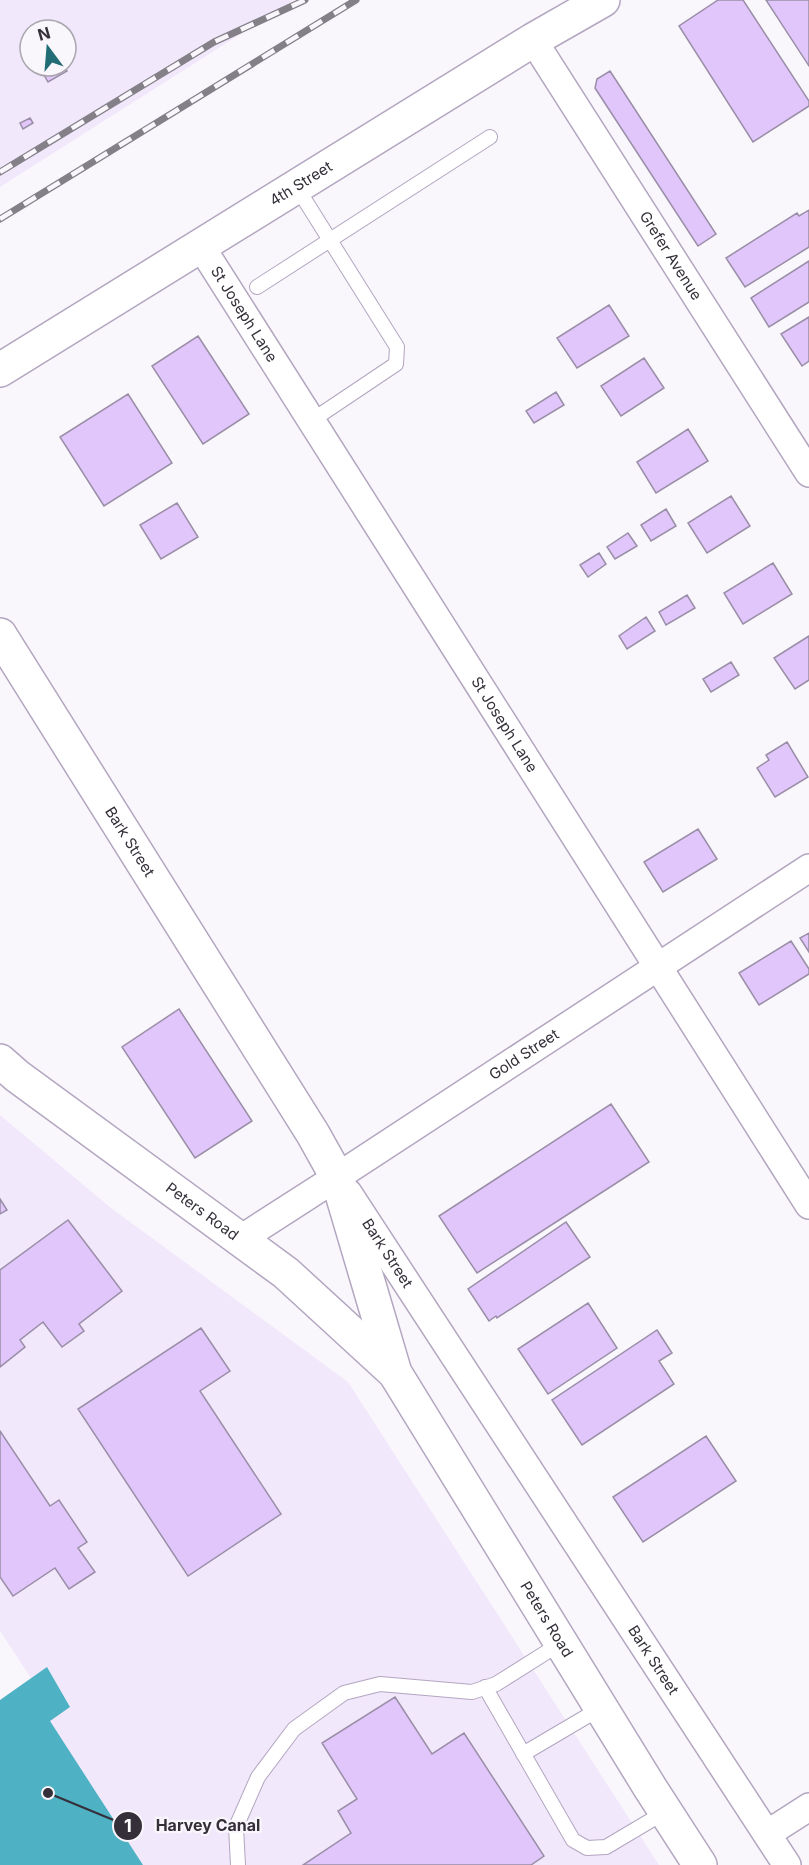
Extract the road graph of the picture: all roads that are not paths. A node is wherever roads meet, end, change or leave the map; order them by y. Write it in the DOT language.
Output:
graph roads {
  1 [pos="603,0"];
  2 [pos="533,40"];
  3 [pos="490,137"];
  4 [pos="296,186"];
  5 [pos="330,240"];
  6 [pos="200,245"];
  7 [pos="258,287"];
  8 [pos="0,370"];
  9 [pos="311,421"];
  10 [pos="809,473"];
  11 [pos="0,634"];
  12 [pos="809,868"];
  13 [pos="657,967"];
  14 [pos="0,1061"];
  15 [pos="337,1177"];
  16 [pos="809,1204"];
  17 [pos="239,1240"];
  18 [pos="395,1373"];
  19 [pos="561,1643"];
  20 [pos="485,1688"];
  21 [pos="601,1708"];
  22 [pos="523,1754"];
  23 [pos="809,1807"];
  24 [pos="665,1812"];
  25 [pos="767,1833"];
  26 [pos="238,1865"];
  27 [pos="700,1865"];
  28 [pos="788,1865"];
  1 -- 2 [label="main road, 4th Street"];
  2 -- 4 [label="main road, 4th Street"];
  2 -- 10 [label="street, Grefer Avenue"];
  3 -- 5 [label="lane"];
  4 -- 5 [label="lane"];
  4 -- 6 [label="main road, 4th Street"];
  5 -- 7 [label="lane"];
  5 -- 9 [label="lane"];
  6 -- 8 [label="main road, 4th Street"];
  6 -- 9 [label="street, St Joseph Lane"];
  9 -- 13 [label="street, St Joseph Lane"];
  11 -- 15 [label="main road, Bark Street"];
  12 -- 13 [label="street, Gold Street"];
  13 -- 15 [label="street, Gold Street"];
  13 -- 16 [label="street, St Joseph Lane"];
  14 -- 17 [label="main road, Peters Road"];
  15 -- 17 [label="street, Gold Street"];
  15 -- 18 [label="main road, Peters Road"];
  15 -- 25 [label="street, Bark Street"];
  17 -- 18 [label="main road, Peters Road"];
  18 -- 19 [label="main road, Peters Road"];
  19 -- 20 [label="lane"];
  19 -- 21 [label="main road, Peters Road"];
  20 -- 22 [label="lane"];
  20 -- 26 [label="lane"];
  21 -- 22 [label="lane"];
  21 -- 24 [label="main road, Peters Road"];
  22 -- 24 [label="lane"];
  23 -- 25 [label="street"];
  24 -- 27 [label="main road, Peters Road"];
  25 -- 28 [label="street, Bark Street"];
}
